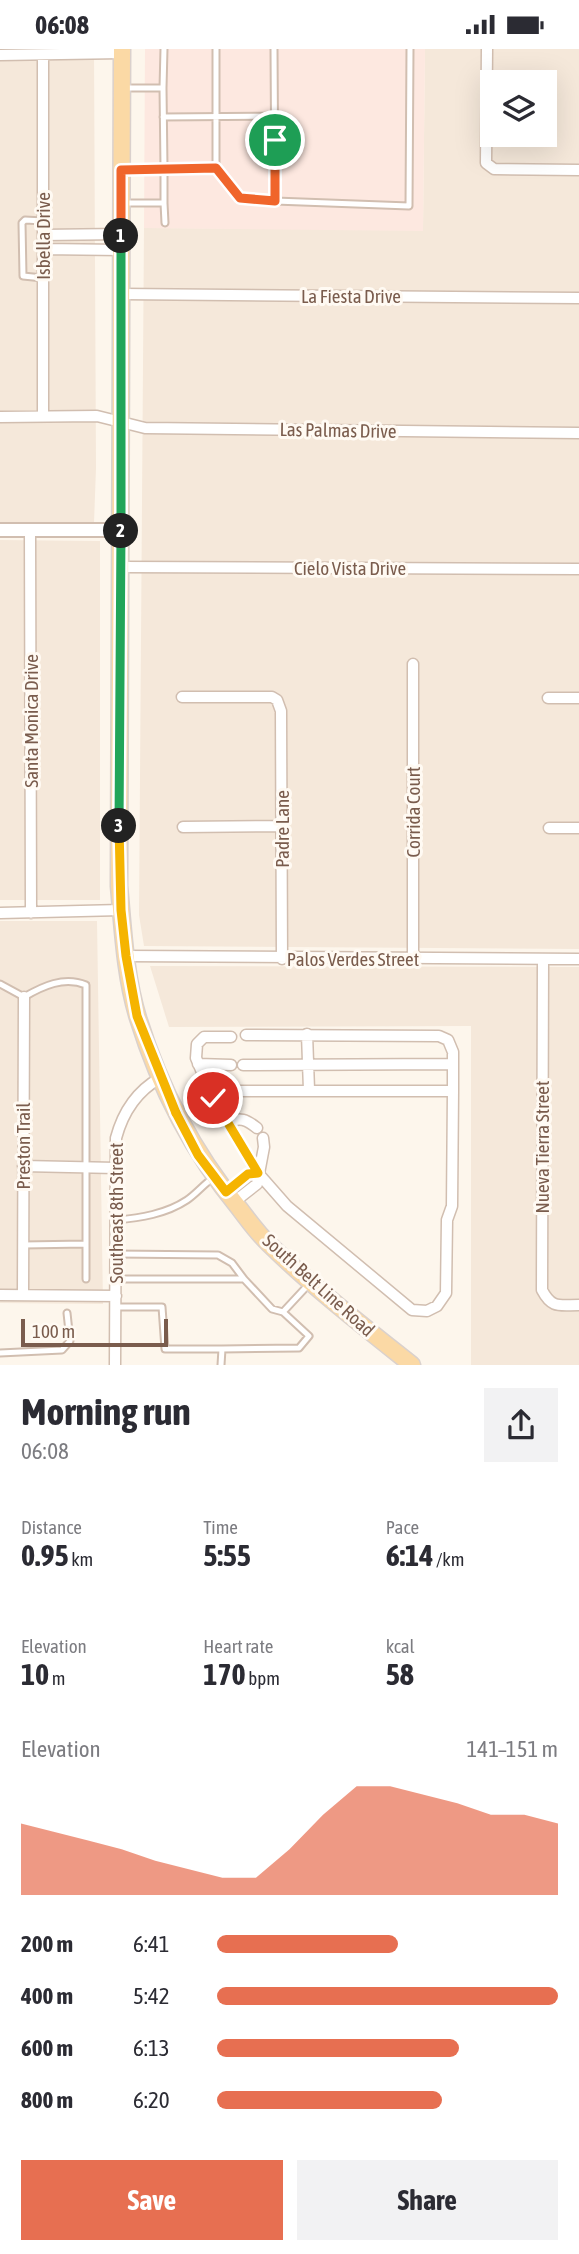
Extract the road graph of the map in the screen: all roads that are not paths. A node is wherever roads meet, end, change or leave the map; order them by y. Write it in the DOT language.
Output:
graph roads {
  1 [pos="164,49"];
  2 [pos="216,49"];
  3 [pos="274,49"];
  4 [pos="410,49"];
  5 [pos="487,49"];
  6 [pos="122,51"];
  7 [pos="0,55"];
  8 [pos="43,55"];
  9 [pos="122,88"];
  10 [pos="163,88"];
  11 [pos="275,116"];
  12 [pos="163,117"];
  13 [pos="216,117"];
  14 [pos="216,168"];
  15 [pos="164,169"];
  16 [pos="121,170"];
  17 [pos="579,170"];
  18 [pos="275,201"];
  19 [pos="121,203"];
  20 [pos="164,203"];
  21 [pos="43,221"];
  22 [pos="164,223"];
  23 [pos="43,235"];
  24 [pos="121,242"];
  25 [pos="43,249"];
  26 [pos="43,278"];
  27 [pos="122,294"];
  28 [pos="579,298"];
  29 [pos="0,417"];
  30 [pos="43,417"];
  31 [pos="121,423"];
  32 [pos="579,433"];
  33 [pos="0,530"];
  34 [pos="30,530"];
  35 [pos="121,530"];
  36 [pos="121,566"];
  37 [pos="579,569"];
  38 [pos="413,664"];
  39 [pos="182,697"];
  40 [pos="548,698"];
  41 [pos="579,698"];
  42 [pos="282,826"];
  43 [pos="183,827"];
  44 [pos="549,828"];
  45 [pos="579,828"];
  46 [pos="121,910"];
  47 [pos="0,913"];
  48 [pos="31,913"];
  49 [pos="126,956"];
  50 [pos="282,959"];
  51 [pos="579,959"];
  52 [pos="413,960"];
  53 [pos="543,960"];
  54 [pos="0,984"];
  55 [pos="24,997"];
  56 [pos="307,1034"];
  57 [pos="246,1035"];
  58 [pos="231,1037"];
  59 [pos="198,1064"];
  60 [pos="453,1064"];
  61 [pos="231,1065"];
  62 [pos="243,1065"];
  63 [pos="308,1065"];
  64 [pos="160,1078"];
  65 [pos="309,1090"];
  66 [pos="453,1091"];
  67 [pos="213,1098"];
  68 [pos="228,1123"];
  69 [pos="257,1128"];
  70 [pos="263,1138"];
  71 [pos="23,1166"];
  72 [pos="86,1168"];
  73 [pos="116,1168"];
  74 [pos="258,1173"];
  75 [pos="215,1177"];
  76 [pos="230,1197"];
  77 [pos="116,1220"];
  78 [pos="86,1244"];
  79 [pos="23,1245"];
  80 [pos="116,1254"];
  81 [pos="86,1279"];
  82 [pos="116,1279"];
  83 [pos="244,1279"];
  84 [pos="311,1282"];
  85 [pos="0,1295"];
  86 [pos="23,1295"];
  87 [pos="116,1301"];
  88 [pos="579,1305"];
  89 [pos="283,1312"];
  90 [pos="67,1313"];
  91 [pos="222,1349"];
  92 [pos="0,1353"];
  93 [pos="115,1365"];
  94 [pos="221,1365"];
  95 [pos="412,1365"];
  1 -- 10 [label="lane"];
  2 -- 13 [label="lane"];
  3 -- 11 [label="lane"];
  4 -- 18 [label="lane"];
  5 -- 17 [label="street"];
  6 -- 8 [label="street"];
  6 -- 9 [label="main road, South Belt Line Road"];
  7 -- 8 [label="street"];
  8 -- 21 [label="street, Isbella Drive"];
  9 -- 10 [label="lane"];
  9 -- 16 [label="main road, South Belt Line Road"];
  10 -- 12 [label="lane"];
  11 -- 13 [label="lane"];
  11 -- 18 [label="lane"];
  12 -- 13 [label="lane"];
  12 -- 15 [label="lane"];
  13 -- 14 [label="lane"];
  14 -- 15 [label="lane"];
  14 -- 18 [label="lane"];
  15 -- 16 [label="lane"];
  15 -- 20 [label="lane"];
  16 -- 19 [label="main road, South Belt Line Road"];
  19 -- 20 [label="lane"];
  19 -- 24 [label="main road, South Belt Line Road"];
  20 -- 22 [label="lane"];
  21 -- 23 [label="street, Isbella Drive"];
  21 -- 26 [label="lane"];
  23 -- 24 [label="street"];
  23 -- 25 [label="street, Isbella Drive"];
  24 -- 25 [label="street"];
  24 -- 27 [label="main road, South Belt Line Road"];
  25 -- 26 [label="street, Isbella Drive"];
  26 -- 30 [label="street, Isbella Drive"];
  27 -- 28 [label="street, La Fiesta Drive"];
  27 -- 31 [label="main road, South Belt Line Road"];
  29 -- 30 [label="street, Las Palmas Drive"];
  30 -- 31 [label="street, Las Palmas Drive"];
  31 -- 32 [label="street, Las Palmas Drive"];
  31 -- 35 [label="main road, South Belt Line Road"];
  33 -- 34 [label="street"];
  34 -- 35 [label="street"];
  34 -- 48 [label="street, Santa Monica Drive"];
  35 -- 36 [label="main road, South Belt Line Road"];
  36 -- 37 [label="street, Cielo Vista Drive"];
  36 -- 46 [label="main road, South Belt Line Road"];
  38 -- 52 [label="street, Corrida Court"];
  39 -- 42 [label="street, Padre Lane"];
  40 -- 41 [label="street"];
  42 -- 43 [label="street"];
  42 -- 50 [label="street, Padre Lane"];
  44 -- 45 [label="street"];
  46 -- 48 [label="street"];
  46 -- 49 [label="main road, South Belt Line Road"];
  47 -- 48 [label="street"];
  49 -- 50 [label="street, Palos Verdes Street"];
  49 -- 64 [label="main road, South Belt Line Road"];
  50 -- 52 [label="street, Palos Verdes Street"];
  51 -- 53 [label="street, Palos Verdes Street"];
  52 -- 53 [label="street, Palos Verdes Street"];
  53 -- 88 [label="street, Nueva Tierra Street"];
  54 -- 55 [label="lane"];
  55 -- 71 [label="street, Preston Trail"];
  55 -- 72 [label="lane"];
  56 -- 57 [label="street"];
  56 -- 60 [label="street"];
  56 -- 63 [label="street"];
  58 -- 59 [label="street"];
  59 -- 61 [label="street"];
  59 -- 67 [label="street"];
  60 -- 63 [label="street"];
  60 -- 66 [label="street"];
  62 -- 63 [label="street"];
  63 -- 65 [label="street"];
  64 -- 73 [label="street, Southeast 8th Street"];
  64 -- 75 [label="main road, South Belt Line Road"];
  65 -- 66 [label="street"];
  65 -- 67 [label="street"];
  66 -- 74 [label="street"];
  67 -- 68 [label="street"];
  68 -- 69 [label="street"];
  68 -- 74 [label="street"];
  70 -- 74 [label="street"];
  71 -- 72 [label="street"];
  71 -- 79 [label="street, Preston Trail"];
  72 -- 73 [label="street"];
  72 -- 78 [label="lane"];
  73 -- 77 [label="street, Southeast 8th Street"];
  74 -- 76 [label="street"];
  75 -- 76 [label="main road, South Belt Line Road"];
  75 -- 77 [label="lane"];
  76 -- 84 [label="main road, South Belt Line Road"];
  77 -- 80 [label="street, Southeast 8th Street"];
  78 -- 79 [label="lane"];
  78 -- 81 [label="lane"];
  79 -- 86 [label="street, Preston Trail"];
  80 -- 82 [label="street, Southeast 8th Street"];
  80 -- 83 [label="lane"];
  82 -- 83 [label="lane"];
  82 -- 87 [label="street, Southeast 8th Street"];
  83 -- 89 [label="lane"];
  84 -- 89 [label="lane"];
  84 -- 95 [label="main road, South Belt Line Road"];
  85 -- 86 [label="street"];
  86 -- 87 [label="street"];
  87 -- 91 [label="lane"];
  87 -- 93 [label="street, Southeast 8th Street"];
  89 -- 91 [label="lane"];
  90 -- 92 [label="lane"];
  91 -- 94 [label="lane"];
}
